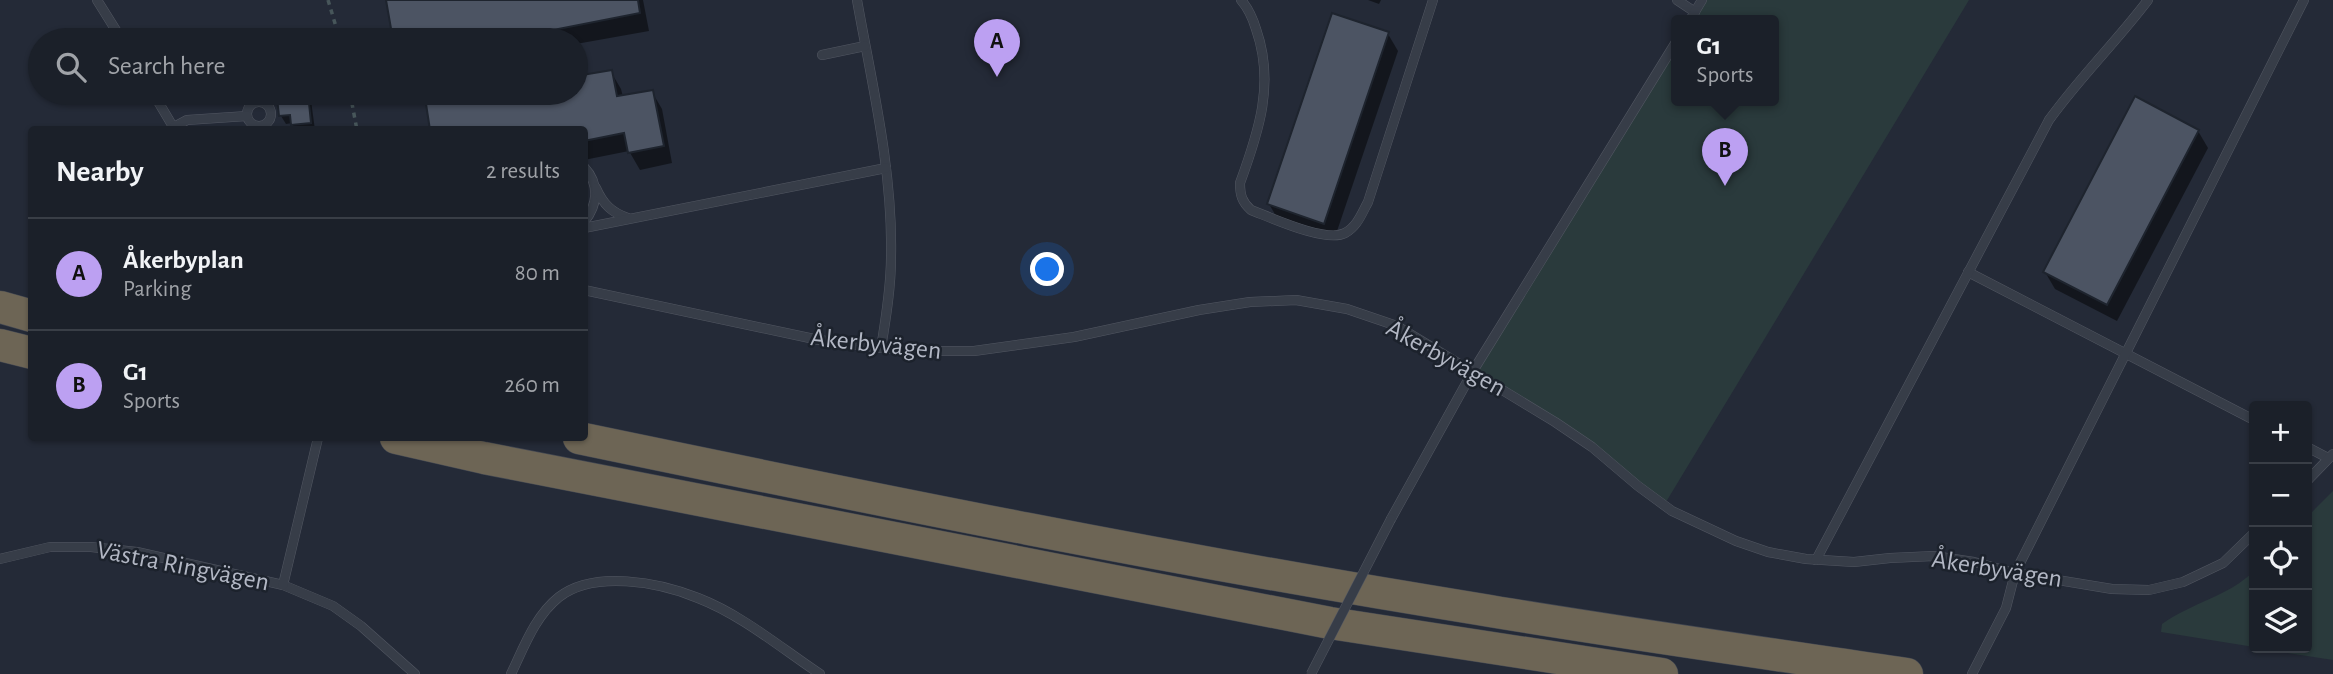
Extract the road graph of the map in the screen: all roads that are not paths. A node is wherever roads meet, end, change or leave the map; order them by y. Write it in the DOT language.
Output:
graph roads {
  1 [pos="97,0"];
  2 [pos="857,0"];
  3 [pos="1241,0"];
  4 [pos="1433,0"];
  5 [pos="1677,0"];
  6 [pos="1702,0"];
  7 [pos="2148,0"];
  8 [pos="2304,0"];
  9 [pos="1691,15"];
  10 [pos="1693,15"];
  11 [pos="114,28"];
  12 [pos="865,46"];
  13 [pos="1671,50"];
  14 [pos="822,55"];
  15 [pos="161,105"];
  16 [pos="247,116"];
  17 [pos="174,126"];
  18 [pos="178,126"];
  19 [pos="886,169"];
  20 [pos="588,174"];
  21 [pos="596,187"];
  22 [pos="588,215"];
  23 [pos="631,219"];
  24 [pos="588,227"];
  25 [pos="1968,272"];
  26 [pos="588,291"];
  27 [pos="0,307"];
  28 [pos="28,315"];
  29 [pos="0,345"];
  30 [pos="881,348"];
  31 [pos="28,352"];
  32 [pos="2127,354"];
  33 [pos="1473,371"];
  34 [pos="2249,417"];
  35 [pos="588,440"];
  36 [pos="317,441"];
  37 [pos="409,441"];
  38 [pos="2312,449"];
  39 [pos="2331,456"];
  40 [pos="2312,476"];
  41 [pos="2249,538"];
  42 [pos="0,559"];
  43 [pos="1816,560"];
  44 [pos="2015,573"];
  45 [pos="283,585"];
  46 [pos="415,674"];
  47 [pos="511,674"];
  48 [pos="820,674"];
  49 [pos="1311,674"];
  50 [pos="1662,674"];
  51 [pos="1907,674"];
  52 [pos="1972,674"];
  1 -- 11 [label="lane"];
  2 -- 12 [label="lane"];
  3 -- 4 [label="lane"];
  5 -- 9 [label="lane"];
  6 -- 10 [label="lane"];
  7 -- 25 [label="lane"];
  8 -- 32 [label="lane"];
  12 -- 14 [label="lane"];
  12 -- 19 [label="lane"];
  13 -- 33 [label="lane"];
  15 -- 17 [label="lane"];
  16 -- 18 [label="lane"];
  19 -- 23 [label="lane"];
  19 -- 30 [label="lane"];
  20 -- 21 [label="lane"];
  21 -- 22 [label="lane"];
  21 -- 23 [label="lane"];
  23 -- 24 [label="lane"];
  25 -- 32 [label="lane"];
  25 -- 43 [label="lane"];
  26 -- 30 [label="lane, Åkerbyvägen"];
  27 -- 28 [label="highway"];
  29 -- 31 [label="highway"];
  30 -- 33 [label="lane, Åkerbyvägen"];
  32 -- 34 [label="lane"];
  32 -- 44 [label="lane"];
  33 -- 43 [label="lane, Åkerbyvägen"];
  33 -- 49 [label="lane, bridge"];
  35 -- 51 [label="highway"];
  36 -- 45 [label="lane"];
  37 -- 50 [label="highway"];
  38 -- 39 [label="lane"];
  39 -- 40 [label="lane"];
  41 -- 44 [label="lane, Åkerbyvägen"];
  42 -- 45 [label="lane, Västra Ringvägen"];
  43 -- 44 [label="lane, Åkerbyvägen"];
  44 -- 52 [label="lane"];
  45 -- 46 [label="lane, Västra Ringvägen"];
  47 -- 48 [label="lane"];
}
